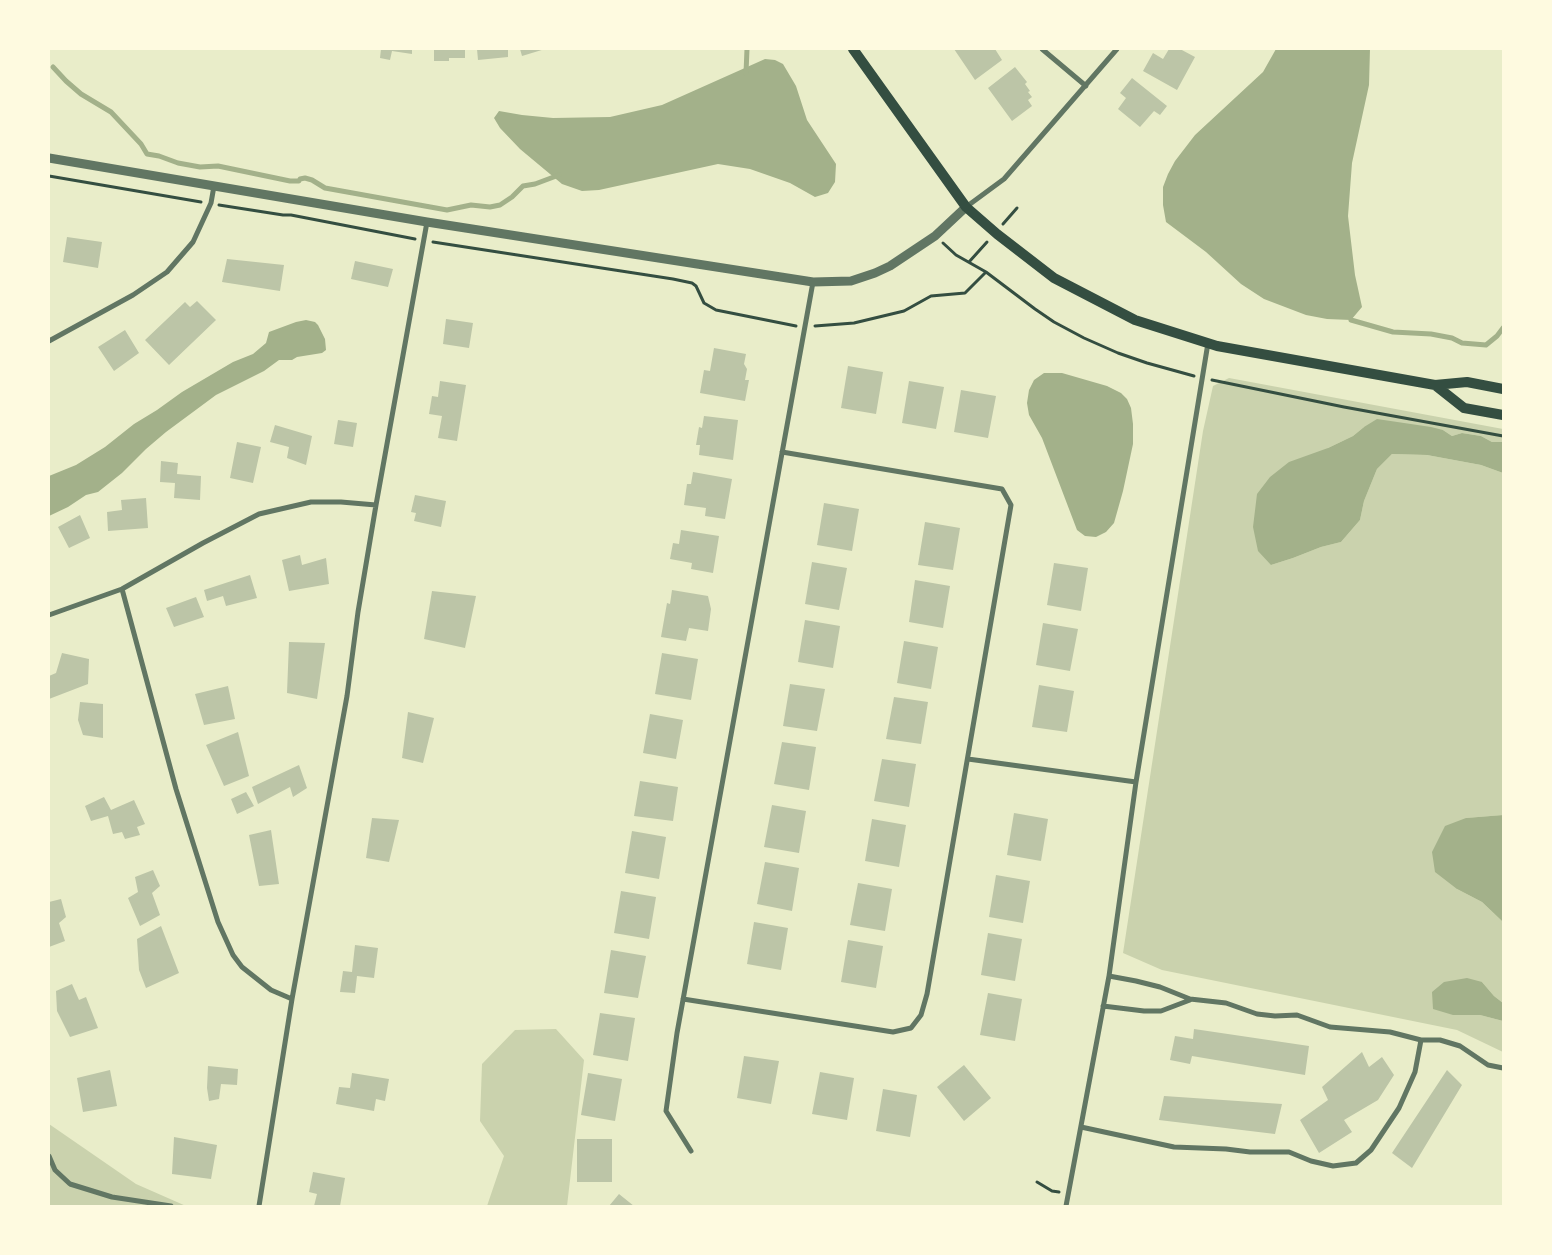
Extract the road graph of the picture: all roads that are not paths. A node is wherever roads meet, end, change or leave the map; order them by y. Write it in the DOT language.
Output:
graph roads {
  1 [pos="853,49"];
  2 [pos="1042,49"];
  3 [pos="1117,49"];
  4 [pos="1086,86"];
  5 [pos="49,158"];
  6 [pos="214,186"];
  7 [pos="966,206"];
  8 [pos="427,222"];
  9 [pos="812,282"];
  10 [pos="49,342"];
  11 [pos="1208,343"];
  12 [pos="1435,385"];
  13 [pos="1503,389"];
  14 [pos="1503,415"];
  15 [pos="782,452"];
  16 [pos="376,505"];
  17 [pos="122,589"];
  18 [pos="49,615"];
  19 [pos="968,759"];
  20 [pos="1136,782"];
  21 [pos="1108,976"];
  22 [pos="292,999"];
  23 [pos="683,999"];
  24 [pos="1190,999"];
  25 [pos="1103,1006"];
  26 [pos="1420,1040"];
  27 [pos="1503,1068"];
  28 [pos="1081,1127"];
  29 [pos="691,1151"];
  30 [pos="49,1156"];
  31 [pos="171,1206"];
  32 [pos="259,1206"];
  33 [pos="1066,1206"];
  1 -- 7 [label="main road"];
  2 -- 4 [label="street"];
  3 -- 4 [label="street"];
  4 -- 7 [label="street"];
  5 -- 6 [label="street"];
  6 -- 8 [label="street"];
  6 -- 10 [label="street"];
  7 -- 9 [label="street"];
  7 -- 11 [label="main road"];
  8 -- 9 [label="street"];
  8 -- 16 [label="street"];
  9 -- 15 [label="street"];
  11 -- 12 [label="main road"];
  11 -- 20 [label="street"];
  12 -- 13 [label="main road"];
  12 -- 14 [label="main road"];
  15 -- 19 [label="street"];
  15 -- 23 [label="street"];
  16 -- 17 [label="street"];
  16 -- 22 [label="street"];
  17 -- 18 [label="street"];
  17 -- 22 [label="street"];
  19 -- 20 [label="street"];
  19 -- 23 [label="street"];
  20 -- 21 [label="street"];
  21 -- 24 [label="street"];
  21 -- 25 [label="street"];
  22 -- 32 [label="street"];
  23 -- 29 [label="street"];
  24 -- 25 [label="street"];
  24 -- 26 [label="street"];
  25 -- 28 [label="street"];
  26 -- 27 [label="street"];
  26 -- 28 [label="street"];
  28 -- 33 [label="street"];
  30 -- 31 [label="street"];
}
